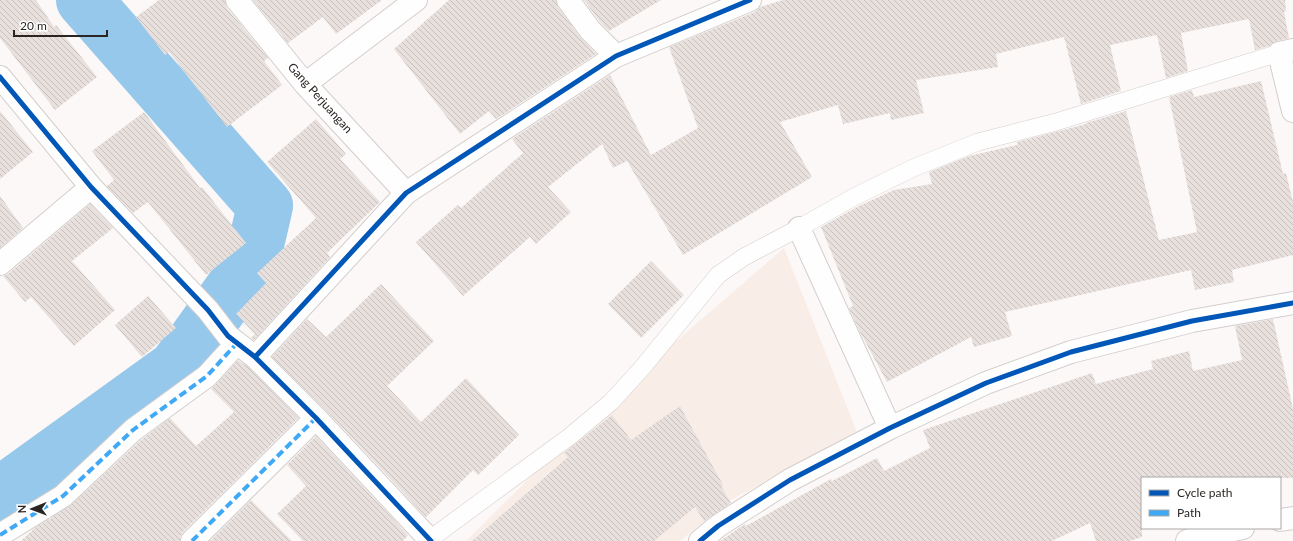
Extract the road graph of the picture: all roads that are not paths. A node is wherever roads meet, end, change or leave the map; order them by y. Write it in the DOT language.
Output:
graph roads {
  1 [pos="237,0"];
  2 [pos="416,0"];
  3 [pos="568,0"];
  4 [pos="750,0"];
  5 [pos="1286,52"];
  6 [pos="616,56"];
  7 [pos="0,77"];
  8 [pos="305,84"];
  9 [pos="1293,111"];
  10 [pos="90,187"];
  11 [pos="406,193"];
  12 [pos="799,228"];
  13 [pos="0,264"];
  14 [pos="1293,303"];
  15 [pos="233,339"];
  16 [pos="255,357"];
  17 [pos="316,418"];
  18 [pos="890,428"];
  19 [pos="1293,518"];
  20 [pos="1281,520"];
  21 [pos="1238,529"];
  22 [pos="0,535"];
  23 [pos="430,540"];
  24 [pos="192,541"];
  25 [pos="700,541"];
  26 [pos="1187,541"];
  1 -- 8 [label="street, Gang Perjuangan"];
  2 -- 8 [label="street"];
  3 -- 6 [label="street"];
  4 -- 6 [label="street"];
  5 -- 9 [label="street"];
  5 -- 12 [label="lane"];
  6 -- 11 [label="street"];
  7 -- 10 [label="street"];
  8 -- 11 [label="street, Gang Perjuangan"];
  10 -- 13 [label="street"];
  10 -- 15 [label="street"];
  11 -- 16 [label="street"];
  12 -- 18 [label="street"];
  12 -- 23 [label="lane"];
  14 -- 18 [label="street"];
  15 -- 16 [label="street"];
  15 -- 22 [label="street"];
  16 -- 17 [label="street"];
  17 -- 23 [label="street"];
  17 -- 24 [label="street"];
  18 -- 25 [label="street"];
  19 -- 20 [label="street"];
  21 -- 26 [label="street"];
}
